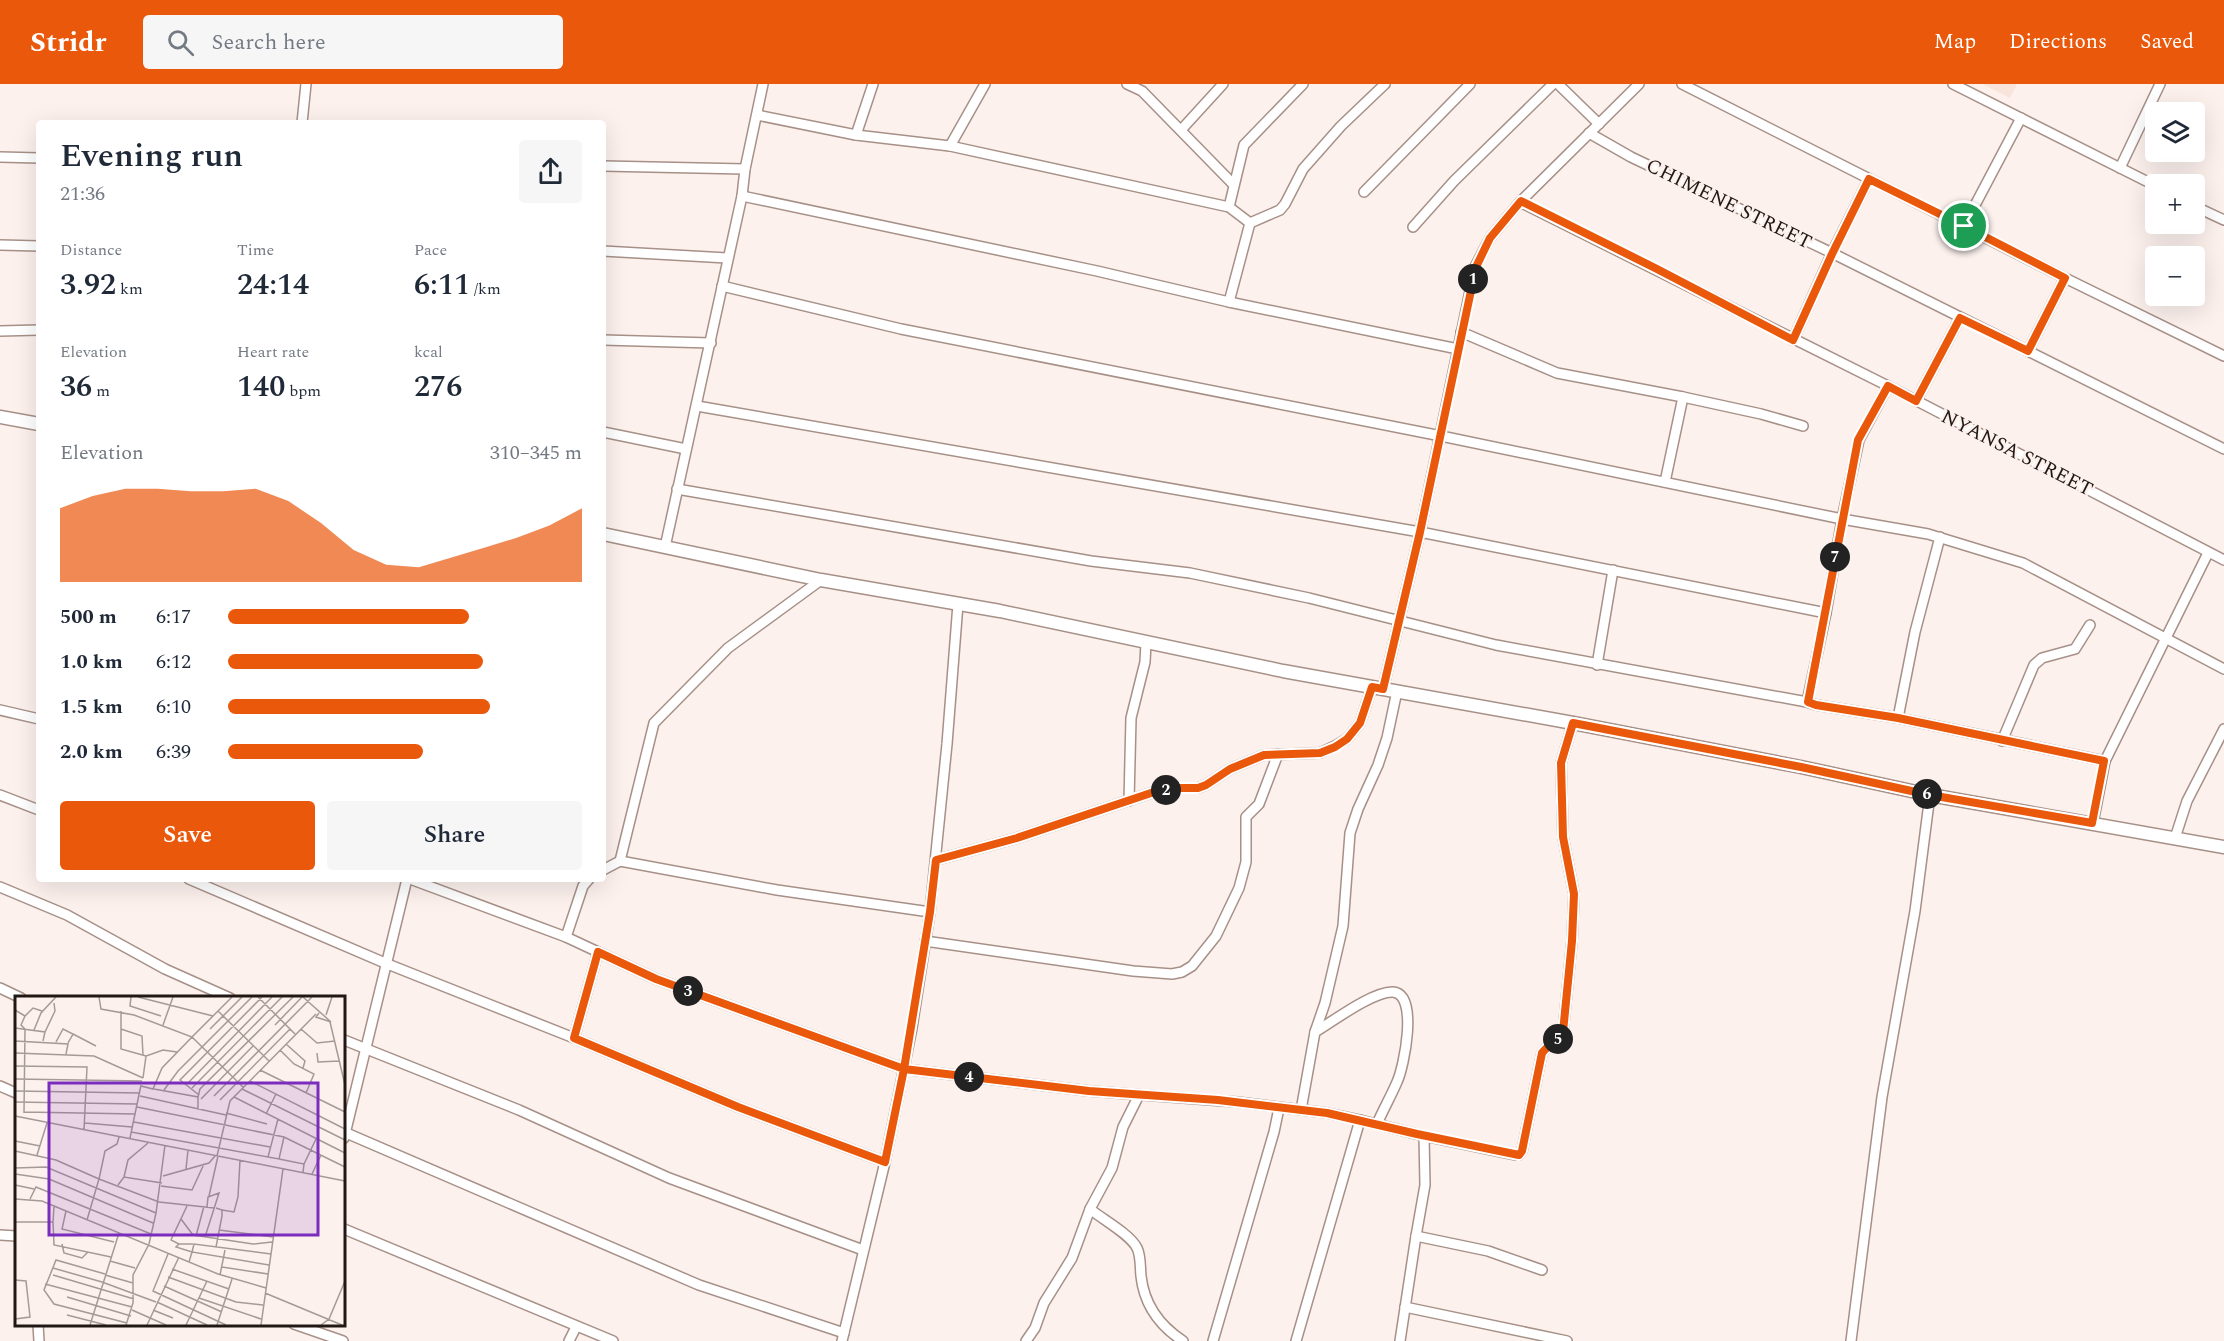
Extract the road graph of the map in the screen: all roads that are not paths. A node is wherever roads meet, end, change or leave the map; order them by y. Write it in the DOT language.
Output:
graph roads {
  1 [pos="306,84"];
  2 [pos="764,84"];
  3 [pos="873,84"];
  4 [pos="1126,84"];
  5 [pos="1223,84"];
  6 [pos="1304,84"];
  7 [pos="1385,84"];
  8 [pos="1470,84"];
  9 [pos="1553,84"];
  10 [pos="1558,84"];
  11 [pos="1639,84"];
  12 [pos="1682,84"];
  13 [pos="1953,84"];
  14 [pos="2160,84"];
  15 [pos="984,86"];
  16 [pos="1145,88"];
  17 [pos="757,116"];
  18 [pos="2021,118"];
  19 [pos="302,120"];
  20 [pos="1599,124"];
  21 [pos="1181,130"];
  22 [pos="1589,134"];
  23 [pos="856,135"];
  24 [pos="950,146"];
  25 [pos="0,158"];
  26 [pos="36,158"];
  27 [pos="606,166"];
  28 [pos="2120,168"];
  29 [pos="746,169"];
  30 [pos="1869,179"];
  31 [pos="2145,180"];
  32 [pos="1234,185"];
  33 [pos="1364,192"];
  34 [pos="742,196"];
  35 [pos="1521,201"];
  36 [pos="1229,207"];
  37 [pos="2205,211"];
  38 [pos="2224,220"];
  39 [pos="1250,223"];
  40 [pos="1964,226"];
  41 [pos="1413,227"];
  42 [pos="0,246"];
  43 [pos="36,246"];
  44 [pos="606,251"];
  45 [pos="1832,254"];
  46 [pos="727,258"];
  47 [pos="2065,278"];
  48 [pos="722,286"];
  49 [pos="1229,302"];
  50 [pos="1960,318"];
  51 [pos="36,330"];
  52 [pos="0,331"];
  53 [pos="1461,332"];
  54 [pos="606,340"];
  55 [pos="1793,340"];
  56 [pos="711,343"];
  57 [pos="1458,349"];
  58 [pos="2028,351"];
  59 [pos="2224,356"];
  60 [pos="1888,386"];
  61 [pos="1683,396"];
  62 [pos="1916,401"];
  63 [pos="697,406"];
  64 [pos="0,417"];
  65 [pos="36,423"];
  66 [pos="1803,426"];
  67 [pos="606,433"];
  68 [pos="1441,436"];
  69 [pos="686,449"];
  70 [pos="2224,449"];
  71 [pos="1665,482"];
  72 [pos="677,489"];
  73 [pos="1842,519"];
  74 [pos="1420,532"];
  75 [pos="606,535"];
  76 [pos="1940,537"];
  77 [pos="665,546"];
  78 [pos="2208,553"];
  79 [pos="2224,561"];
  80 [pos="1613,570"];
  81 [pos="821,580"];
  82 [pos="958,604"];
  83 [pos="1826,613"];
  84 [pos="1400,622"];
  85 [pos="2090,626"];
  86 [pos="2165,637"];
  87 [pos="1146,643"];
  88 [pos="1597,665"];
  89 [pos="2224,669"];
  90 [pos="1377,688"];
  91 [pos="1397,691"];
  92 [pos="1808,702"];
  93 [pos="0,710"];
  94 [pos="36,718"];
  95 [pos="1898,718"];
  96 [pos="1573,723"];
  97 [pos="2224,729"];
  98 [pos="2002,741"];
  99 [pos="1278,754"];
  100 [pos="2104,761"];
  101 [pos="0,795"];
  102 [pos="1930,795"];
  103 [pos="1129,801"];
  104 [pos="36,809"];
  105 [pos="2092,823"];
  106 [pos="2175,838"];
  107 [pos="2224,847"];
  108 [pos="936,860"];
  109 [pos="620,861"];
  110 [pos="606,868"];
  111 [pos="196,882"];
  112 [pos="407,882"];
  113 [pos="416,882"];
  114 [pos="586,882"];
  115 [pos="0,887"];
  116 [pos="930,912"];
  117 [pos="566,937"];
  118 [pos="925,941"];
  119 [pos="598,952"];
  120 [pos="385,963"];
  121 [pos="0,988"];
  122 [pos="17,996"];
  123 [pos="226,996"];
  124 [pos="1315,1032"];
  125 [pos="574,1038"];
  126 [pos="345,1040"];
  127 [pos="365,1047"];
  128 [pos="904,1069"];
  129 [pos="0,1086"];
  130 [pos="15,1093"];
  131 [pos="1139,1095"];
  132 [pos="1279,1108"];
  133 [pos="1301,1110"];
  134 [pos="1360,1120"];
  135 [pos="1377,1124"];
  136 [pos="345,1130"];
  137 [pos="345,1134"];
  138 [pos="1424,1136"];
  139 [pos="885,1162"];
  140 [pos="1090,1209"];
  141 [pos="345,1229"];
  142 [pos="0,1235"];
  143 [pos="15,1236"];
  144 [pos="1416,1236"];
  145 [pos="863,1250"];
  146 [pos="1542,1270"];
  147 [pos="1405,1307"];
  148 [pos="38,1326"];
  149 [pos="300,1326"];
  150 [pos="576,1327"];
  151 [pos="843,1337"];
  152 [pos="39,1341"];
  153 [pos="344,1341"];
  154 [pos="569,1341"];
  155 [pos="613,1341"];
  156 [pos="1026,1341"];
  157 [pos="1183,1341"];
  158 [pos="1214,1341"];
  159 [pos="1296,1341"];
  160 [pos="1400,1341"];
  161 [pos="1567,1341"];
  162 [pos="1851,1341"];
  1 -- 19 [label="street"];
  2 -- 17 [label="street"];
  3 -- 23 [label="street"];
  4 -- 16 [label="street"];
  5 -- 21 [label="street"];
  6 -- 32 [label="street"];
  7 -- 39 [label="street"];
  8 -- 33 [label="street"];
  9 -- 41 [label="street"];
  10 -- 20 [label="street"];
  11 -- 20 [label="street"];
  12 -- 30 [label="street"];
  13 -- 18 [label="street"];
  14 -- 28 [label="street"];
  15 -- 24 [label="street"];
  16 -- 21 [label="street"];
  17 -- 23 [label="street"];
  17 -- 29 [label="street"];
  18 -- 28 [label="street"];
  18 -- 40 [label="street"];
  20 -- 22 [label="street"];
  21 -- 32 [label="street"];
  22 -- 35 [label="street"];
  22 -- 45 [label="street, CHIMENE STREET"];
  23 -- 24 [label="street"];
  24 -- 36 [label="street"];
  25 -- 26 [label="street"];
  27 -- 29 [label="street"];
  28 -- 31 [label="street"];
  29 -- 34 [label="street"];
  30 -- 40 [label="street"];
  30 -- 45 [label="street"];
  32 -- 36 [label="street"];
  34 -- 46 [label="street"];
  34 -- 49 [label="street"];
  35 -- 53 [label="street"];
  35 -- 55 [label="street, NYANSA STREET"];
  36 -- 39 [label="street"];
  37 -- 38 [label="street"];
  39 -- 49 [label="street"];
  40 -- 47 [label="street"];
  42 -- 43 [label="street"];
  44 -- 46 [label="street"];
  45 -- 50 [label="street, CHIMENE STREET"];
  45 -- 55 [label="street"];
  46 -- 48 [label="street"];
  47 -- 58 [label="street"];
  47 -- 59 [label="street"];
  48 -- 56 [label="street"];
  48 -- 68 [label="street"];
  49 -- 57 [label="street"];
  50 -- 58 [label="street, CHIMENE STREET"];
  50 -- 62 [label="street"];
  51 -- 52 [label="street"];
  53 -- 57 [label="street"];
  53 -- 61 [label="street"];
  54 -- 56 [label="street"];
  55 -- 60 [label="street, NYANSA STREET"];
  56 -- 63 [label="street"];
  57 -- 68 [label="street"];
  58 -- 70 [label="street, CHIMENE STREET"];
  60 -- 62 [label="street, NYANSA STREET"];
  60 -- 73 [label="street"];
  61 -- 66 [label="street"];
  61 -- 71 [label="street"];
  62 -- 78 [label="street, NYANSA STREET"];
  63 -- 69 [label="street"];
  63 -- 74 [label="street"];
  64 -- 65 [label="main road"];
  67 -- 69 [label="street"];
  68 -- 71 [label="street"];
  68 -- 74 [label="street"];
  69 -- 72 [label="street"];
  71 -- 73 [label="street"];
  72 -- 77 [label="street"];
  72 -- 84 [label="street"];
  73 -- 76 [label="street"];
  73 -- 83 [label="street"];
  74 -- 80 [label="street"];
  74 -- 84 [label="street"];
  75 -- 77 [label="main road"];
  76 -- 86 [label="street"];
  76 -- 95 [label="street"];
  77 -- 81 [label="main road"];
  78 -- 79 [label="street, NYANSA STREET"];
  78 -- 86 [label="street"];
  80 -- 83 [label="street"];
  80 -- 88 [label="street"];
  81 -- 82 [label="main road"];
  81 -- 109 [label="street"];
  82 -- 87 [label="main road"];
  82 -- 108 [label="street"];
  83 -- 92 [label="street"];
  84 -- 88 [label="street"];
  84 -- 90 [label="street"];
  85 -- 98 [label="street"];
  86 -- 89 [label="street"];
  86 -- 100 [label="street"];
  87 -- 90 [label="main road"];
  87 -- 103 [label="street"];
  88 -- 92 [label="street"];
  90 -- 91 [label="main road"];
  90 -- 99 [label="street"];
  91 -- 96 [label="main road"];
  91 -- 124 [label="street"];
  92 -- 95 [label="street"];
  93 -- 94 [label="street"];
  95 -- 98 [label="street"];
  96 -- 102 [label="main road"];
  96 -- 138 [label="street"];
  97 -- 106 [label="street"];
  98 -- 100 [label="street"];
  99 -- 103 [label="street"];
  99 -- 118 [label="street"];
  100 -- 105 [label="street"];
  101 -- 104 [label="street"];
  102 -- 105 [label="main road"];
  102 -- 162 [label="street"];
  103 -- 108 [label="street"];
  105 -- 106 [label="main road"];
  106 -- 107 [label="main road"];
  108 -- 116 [label="street"];
  109 -- 110 [label="street"];
  109 -- 116 [label="street"];
  111 -- 120 [label="street"];
  112 -- 120 [label="street"];
  113 -- 117 [label="street"];
  114 -- 117 [label="street"];
  115 -- 123 [label="street"];
  116 -- 118 [label="street"];
  117 -- 119 [label="street"];
  118 -- 128 [label="street"];
  119 -- 125 [label="street"];
  119 -- 128 [label="street"];
  120 -- 125 [label="street"];
  120 -- 127 [label="street"];
  121 -- 122 [label="street"];
  124 -- 133 [label="street"];
  124 -- 135 [label="street"];
  125 -- 139 [label="street"];
  126 -- 127 [label="street"];
  127 -- 136 [label="street"];
  127 -- 145 [label="street"];
  128 -- 131 [label="street"];
  128 -- 139 [label="street"];
  129 -- 130 [label="street"];
  131 -- 132 [label="street"];
  131 -- 140 [label="street"];
  132 -- 133 [label="street"];
  132 -- 158 [label="street"];
  133 -- 134 [label="street"];
  134 -- 135 [label="street"];
  134 -- 159 [label="street"];
  135 -- 138 [label="street"];
  137 -- 151 [label="street"];
  138 -- 144 [label="street"];
  139 -- 145 [label="street"];
  140 -- 156 [label="street"];
  140 -- 157 [label="street"];
  141 -- 150 [label="street"];
  142 -- 143 [label="street"];
  144 -- 146 [label="street"];
  144 -- 147 [label="street"];
  145 -- 151 [label="street"];
  147 -- 160 [label="street"];
  147 -- 161 [label="street"];
  148 -- 152 [label="street"];
  149 -- 153 [label="street"];
  150 -- 154 [label="street"];
  150 -- 155 [label="street"];
}
